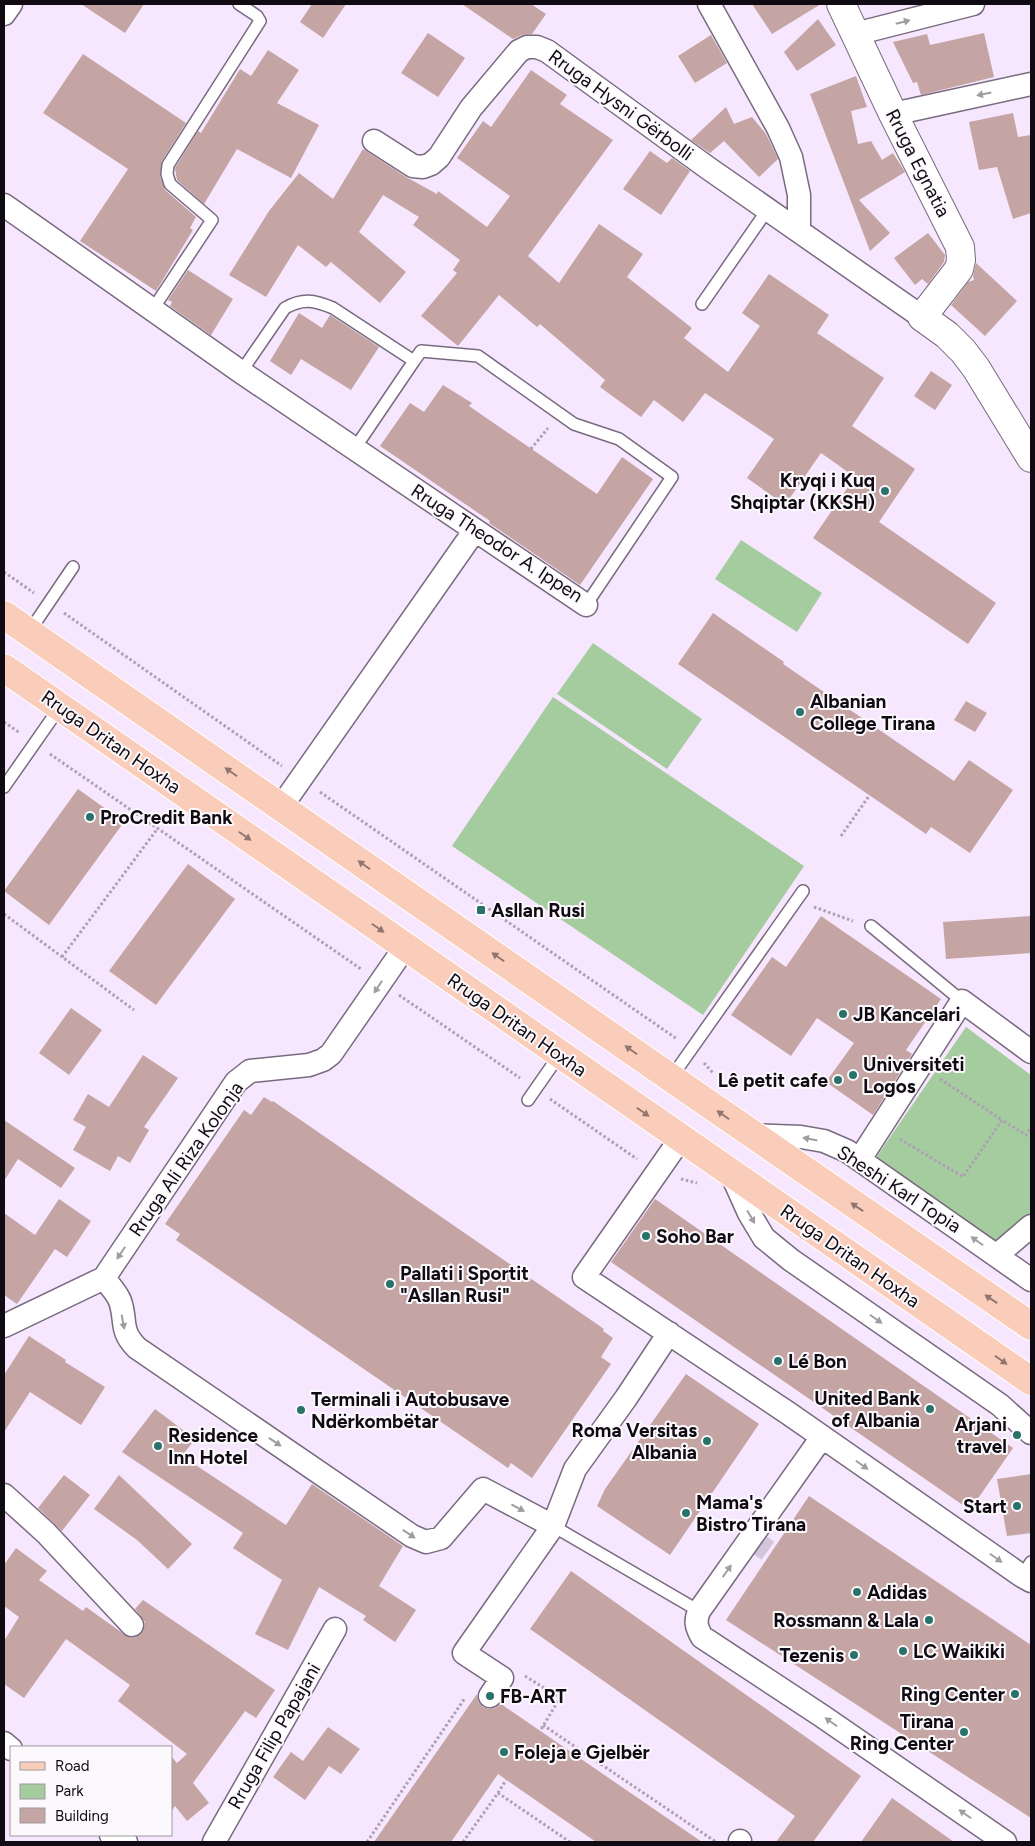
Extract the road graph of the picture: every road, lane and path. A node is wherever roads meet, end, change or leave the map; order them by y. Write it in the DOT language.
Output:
graph roads {
  1 [pos="11,4"];
  2 [pos="239,4"];
  3 [pos="709,4"];
  4 [pos="841,4"];
  5 [pos="973,4"];
  6 [pos="4,14"];
  7 [pos="855,34"];
  8 [pos="1031,84"];
  9 [pos="893,114"];
  10 [pos="374,141"];
  11 [pos="4,205"];
  12 [pos="768,209"];
  13 [pos="799,230"];
  14 [pos="702,304"];
  15 [pos="153,309"];
  16 [pos="922,317"];
  17 [pos="414,361"];
  18 [pos="241,372"];
  19 [pos="537,442"];
  20 [pos="355,448"];
  21 [pos="531,449"];
  22 [pos="1031,458"];
  23 [pos="475,530"];
  24 [pos="73,567"];
  25 [pos="4,572"];
  26 [pos="49,603"];
  27 [pos="586,605"];
  28 [pos="4,615"];
  29 [pos="29,632"];
  30 [pos="4,668"];
  31 [pos="60,707"];
  32 [pos="4,722"];
  33 [pos="34,744"];
  34 [pos="301,779"];
  35 [pos="4,787"];
  36 [pos="870,796"];
  37 [pos="281,807"];
  38 [pos="158,828"];
  39 [pos="842,836"];
  40 [pos="803,891"];
  41 [pos="796,901"];
  42 [pos="4,914"];
  43 [pos="871,926"];
  44 [pos="405,947"];
  45 [pos="62,957"];
  46 [pos="381,982"];
  47 [pos="962,1001"];
  48 [pos="134,1010"];
  49 [pos="691,1049"];
  50 [pos="1031,1052"];
  51 [pos="560,1054"];
  52 [pos="920,1066"];
  53 [pos="671,1078"];
  54 [pos="536,1089"];
  55 [pos="528,1100"];
  56 [pos="1002,1120"];
  57 [pos="880,1127"];
  58 [pos="1031,1128"];
  59 [pos="752,1135"];
  60 [pos="682,1138"];
  61 [pos="860,1159"];
  62 [pos="657,1173"];
  63 [pos="731,1173"];
  64 [pos="1031,1226"];
  65 [pos="997,1255"];
  66 [pos="1029,1276"];
  67 [pos="104,1278"];
  68 [pos="4,1324"];
  69 [pos="1031,1326"];
  70 [pos="669,1333"];
  71 [pos="1031,1381"];
  72 [pos="822,1437"];
  73 [pos="1031,1437"];
  74 [pos="4,1494"];
  75 [pos="553,1526"];
  76 [pos="1028,1573"];
  77 [pos="699,1611"];
  78 [pos="132,1625"];
  79 [pos="335,1629"];
  80 [pos="494,1672"];
  81 [pos="490,1696"];
  82 [pos="544,1725"];
  83 [pos="540,1731"];
  84 [pos="506,1780"];
  85 [pos="498,1793"];
  86 [pos="113,1836"];
  87 [pos="126,1842"];
  88 [pos="214,1842"];
  89 [pos="368,1842"];
  90 [pos="463,1842"];
  91 [pos="570,1842"];
  92 [pos="716,1842"];
  93 [pos="1004,1842"];
  1 -- 6 [label="street"];
  2 -- 15 [label="lane"];
  3 -- 13 [label="street"];
  4 -- 7 [label="street, Rruga Egnatia"];
  7 -- 5 [label="street, one-way"];
  7 -- 9 [label="street, Rruga Egnatia"];
  8 -- 9 [label="street, one-way"];
  9 -- 16 [label="street, Rruga Egnatia"];
  10 -- 12 [label="street, Rruga Hysni Gërbolli"];
  11 -- 15 [label="street, Rruga Theodor A. Ippen"];
  12 -- 13 [label="street, Rruga Hysni Gërbolli"];
  12 -- 14 [label="lane"];
  13 -- 16 [label="street, Rruga Hysni Gërbolli"];
  15 -- 18 [label="street, Rruga Theodor A. Ippen"];
  16 -- 22 [label="street, Rruga Hysni Gërbolli"];
  17 -- 18 [label="lane"];
  17 -- 20 [label="lane"];
  17 -- 27 [label="lane, Rruga Theodor A. Ippen"];
  18 -- 20 [label="street, Rruga Theodor A. Ippen"];
  19 -- 21 [label="path"];
  20 -- 23 [label="street, Rruga Theodor A. Ippen"];
  23 -- 27 [label="street, Rruga Theodor A. Ippen"];
  23 -- 34 [label="street"];
  24 -- 26 [label="lane"];
  25 -- 26 [label="path"];
  26 -- 29 [label="lane"];
  26 -- 34 [label="path"];
  28 -- 29 [label="main road"];
  37 -- 29 [label="main road, one-way"];
  30 -- 31 [label="main road, Rruga Dritan Hoxha"];
  31 -- 33 [label="lane"];
  31 -- 44 [label="main road, Rruga Dritan Hoxha, one-way"];
  32 -- 33 [label="path"];
  33 -- 35 [label="lane"];
  33 -- 38 [label="path"];
  34 -- 37 [label="street"];
  34 -- 49 [label="path"];
  36 -- 39 [label="path"];
  53 -- 37 [label="main road, one-way"];
  38 -- 45 [label="path"];
  38 -- 46 [label="path"];
  40 -- 41 [label="lane"];
  41 -- 43 [label="path"];
  41 -- 49 [label="lane"];
  42 -- 45 [label="path"];
  43 -- 47 [label="lane"];
  44 -- 46 [label="street, Rruga Ali Riza Kolonja"];
  44 -- 51 [label="main road, Rruga Dritan Hoxha"];
  45 -- 48 [label="path"];
  46 -- 54 [label="path"];
  46 -- 67 [label="street, Rruga Ali Riza Kolonja, one-way"];
  47 -- 50 [label="street"];
  47 -- 52 [label="street"];
  49 -- 53 [label="lane"];
  51 -- 54 [label="lane"];
  51 -- 60 [label="main road, Rruga Dritan Hoxha, one-way"];
  52 -- 56 [label="path"];
  52 -- 57 [label="street"];
  59 -- 53 [label="main road, one-way"];
  54 -- 55 [label="lane"];
  54 -- 62 [label="path"];
  56 -- 57 [label="path"];
  56 -- 58 [label="path"];
  57 -- 61 [label="street"];
  61 -- 59 [label="street, Sheshi Karl Topia, one-way"];
  69 -- 59 [label="main road, one-way"];
  60 -- 62 [label="street"];
  60 -- 63 [label="main road, Rruga Dritan Hoxha"];
  65 -- 61 [label="street, Sheshi Karl Topia, one-way"];
  62 -- 70 [label="street"];
  63 -- 71 [label="main road, Rruga Dritan Hoxha, one-way"];
  63 -- 73 [label="street, one-way"];
  64 -- 65 [label="street"];
  65 -- 66 [label="street, Sheshi Karl Topia"];
  67 -- 68 [label="street"];
  67 -- 75 [label="street, one-way"];
  70 -- 72 [label="street"];
  70 -- 75 [label="street"];
  72 -- 76 [label="street, one-way"];
  77 -- 72 [label="street, one-way"];
  74 -- 78 [label="street"];
  75 -- 77 [label="lane"];
  75 -- 80 [label="street"];
  93 -- 77 [label="street, one-way"];
  79 -- 88 [label="street, Rruga Filip Papajani"];
  80 -- 81 [label="street"];
  80 -- 82 [label="path"];
  80 -- 89 [label="path"];
  82 -- 83 [label="path"];
  82 -- 92 [label="path"];
  84 -- 85 [label="path"];
  85 -- 90 [label="path"];
  85 -- 91 [label="path"];
  86 -- 87 [label="street"];
}
